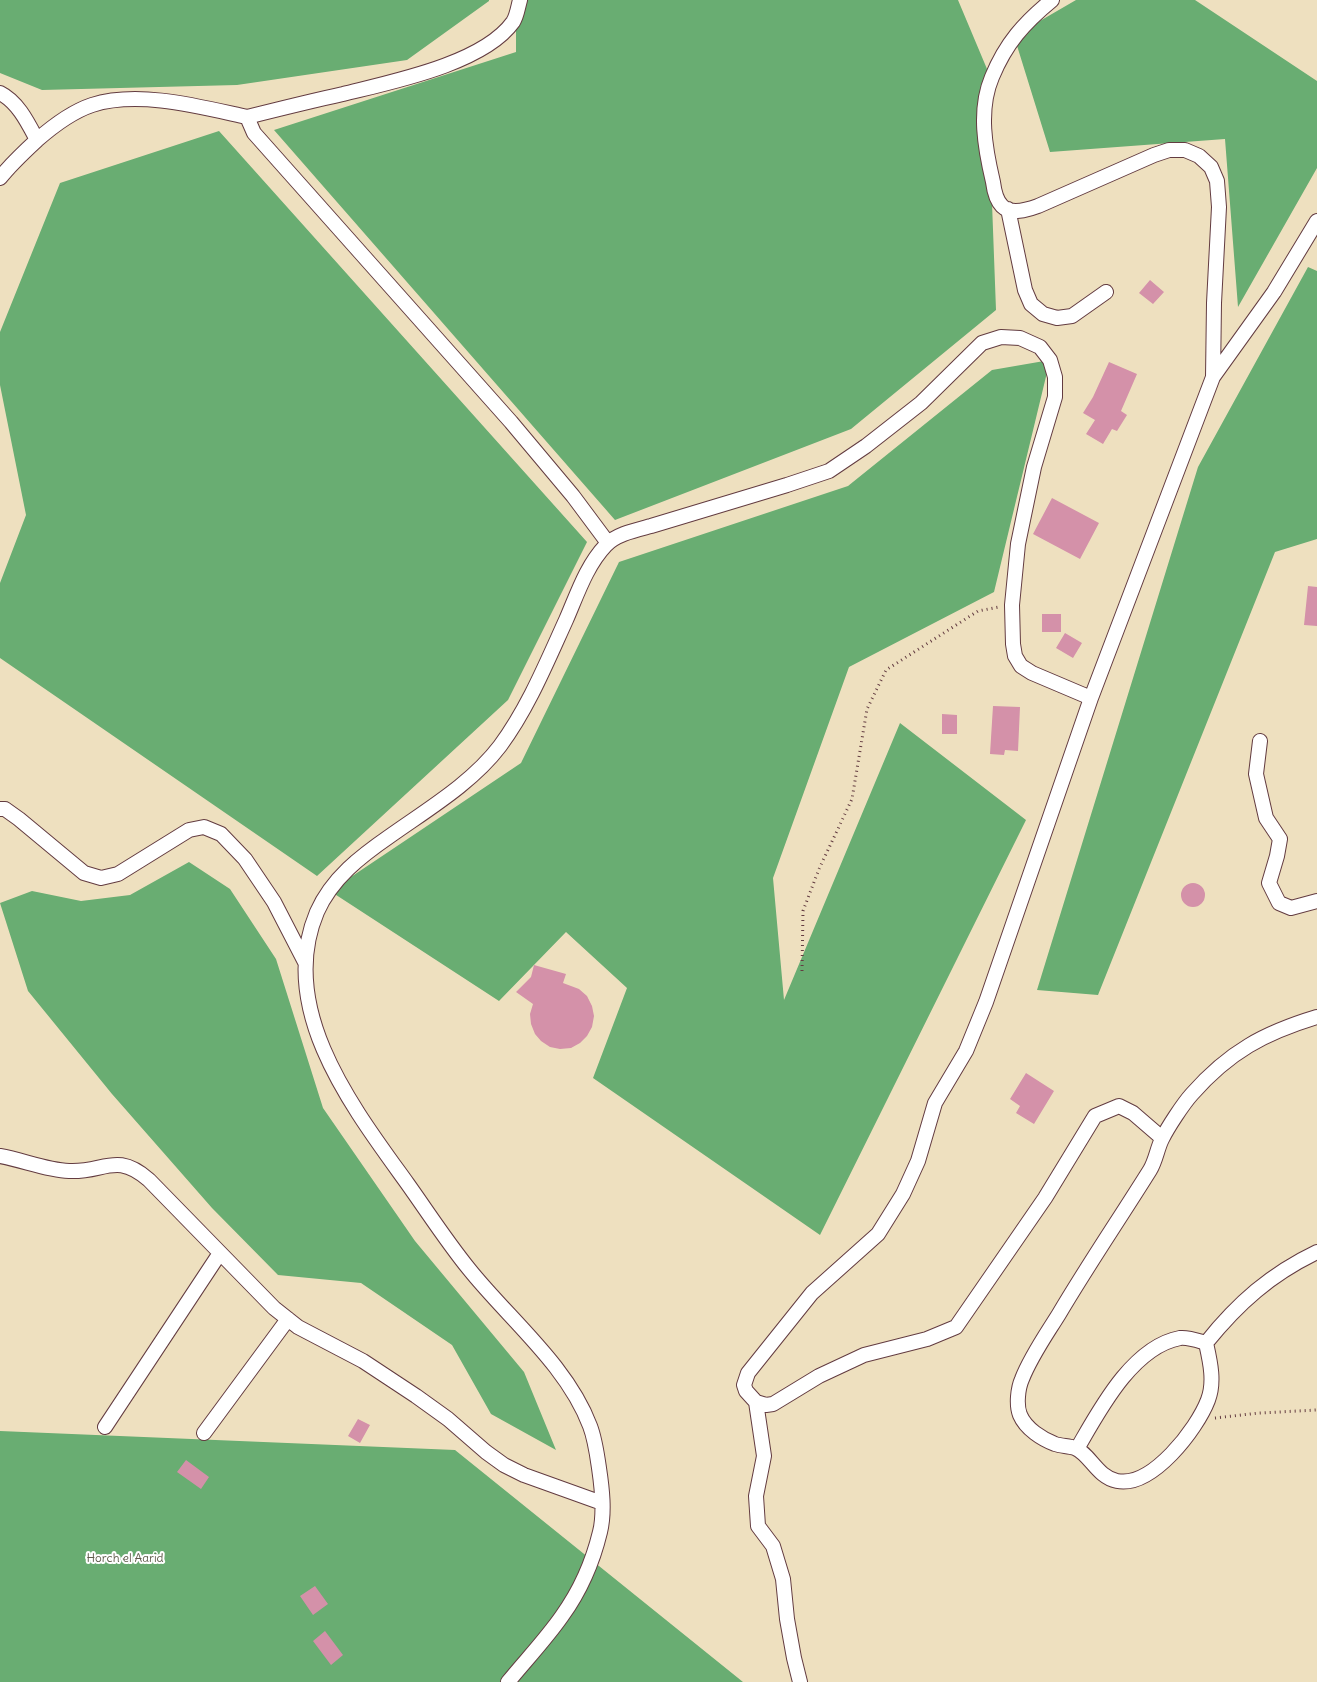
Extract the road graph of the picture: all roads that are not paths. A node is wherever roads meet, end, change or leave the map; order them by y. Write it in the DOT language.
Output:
graph roads {
  1 [pos="520,0"];
  2 [pos="1052,0"];
  3 [pos="0,93"];
  4 [pos="247,117"];
  5 [pos="37,140"];
  6 [pos="0,178"];
  7 [pos="1008,209"];
  8 [pos="1317,221"];
  9 [pos="1106,292"];
  10 [pos="1213,377"];
  11 [pos="608,543"];
  12 [pos="1091,698"];
  13 [pos="1260,741"];
  14 [pos="0,808"];
  15 [pos="1317,901"];
  16 [pos="305,962"];
  17 [pos="1317,1017"];
  18 [pos="1162,1138"];
  19 [pos="0,1156"];
  20 [pos="1317,1252"];
  21 [pos="220,1253"];
  22 [pos="288,1319"];
  23 [pos="1206,1343"];
  24 [pos="756,1402"];
  25 [pos="105,1427"];
  26 [pos="204,1433"];
  27 [pos="1077,1449"];
  28 [pos="602,1503"];
  29 [pos="508,1682"];
  30 [pos="800,1682"];
  1 -- 4 [label="street"];
  2 -- 7 [label="street"];
  3 -- 5 [label="street"];
  4 -- 5 [label="street"];
  4 -- 11 [label="street"];
  5 -- 6 [label="street"];
  7 -- 9 [label="street"];
  7 -- 10 [label="street"];
  8 -- 10 [label="street"];
  10 -- 12 [label="street"];
  11 -- 12 [label="street"];
  11 -- 16 [label="street"];
  12 -- 24 [label="street"];
  13 -- 15 [label="street"];
  14 -- 16 [label="street"];
  16 -- 28 [label="street"];
  17 -- 18 [label="street"];
  18 -- 24 [label="street"];
  18 -- 27 [label="street"];
  19 -- 21 [label="street"];
  20 -- 23 [label="street"];
  21 -- 22 [label="street"];
  21 -- 25 [label="street"];
  22 -- 26 [label="street"];
  22 -- 28 [label="street"];
  23 -- 27 [label="street"];
  23 -- 27 [label="street"];
  24 -- 30 [label="street"];
  28 -- 29 [label="street"];
}
